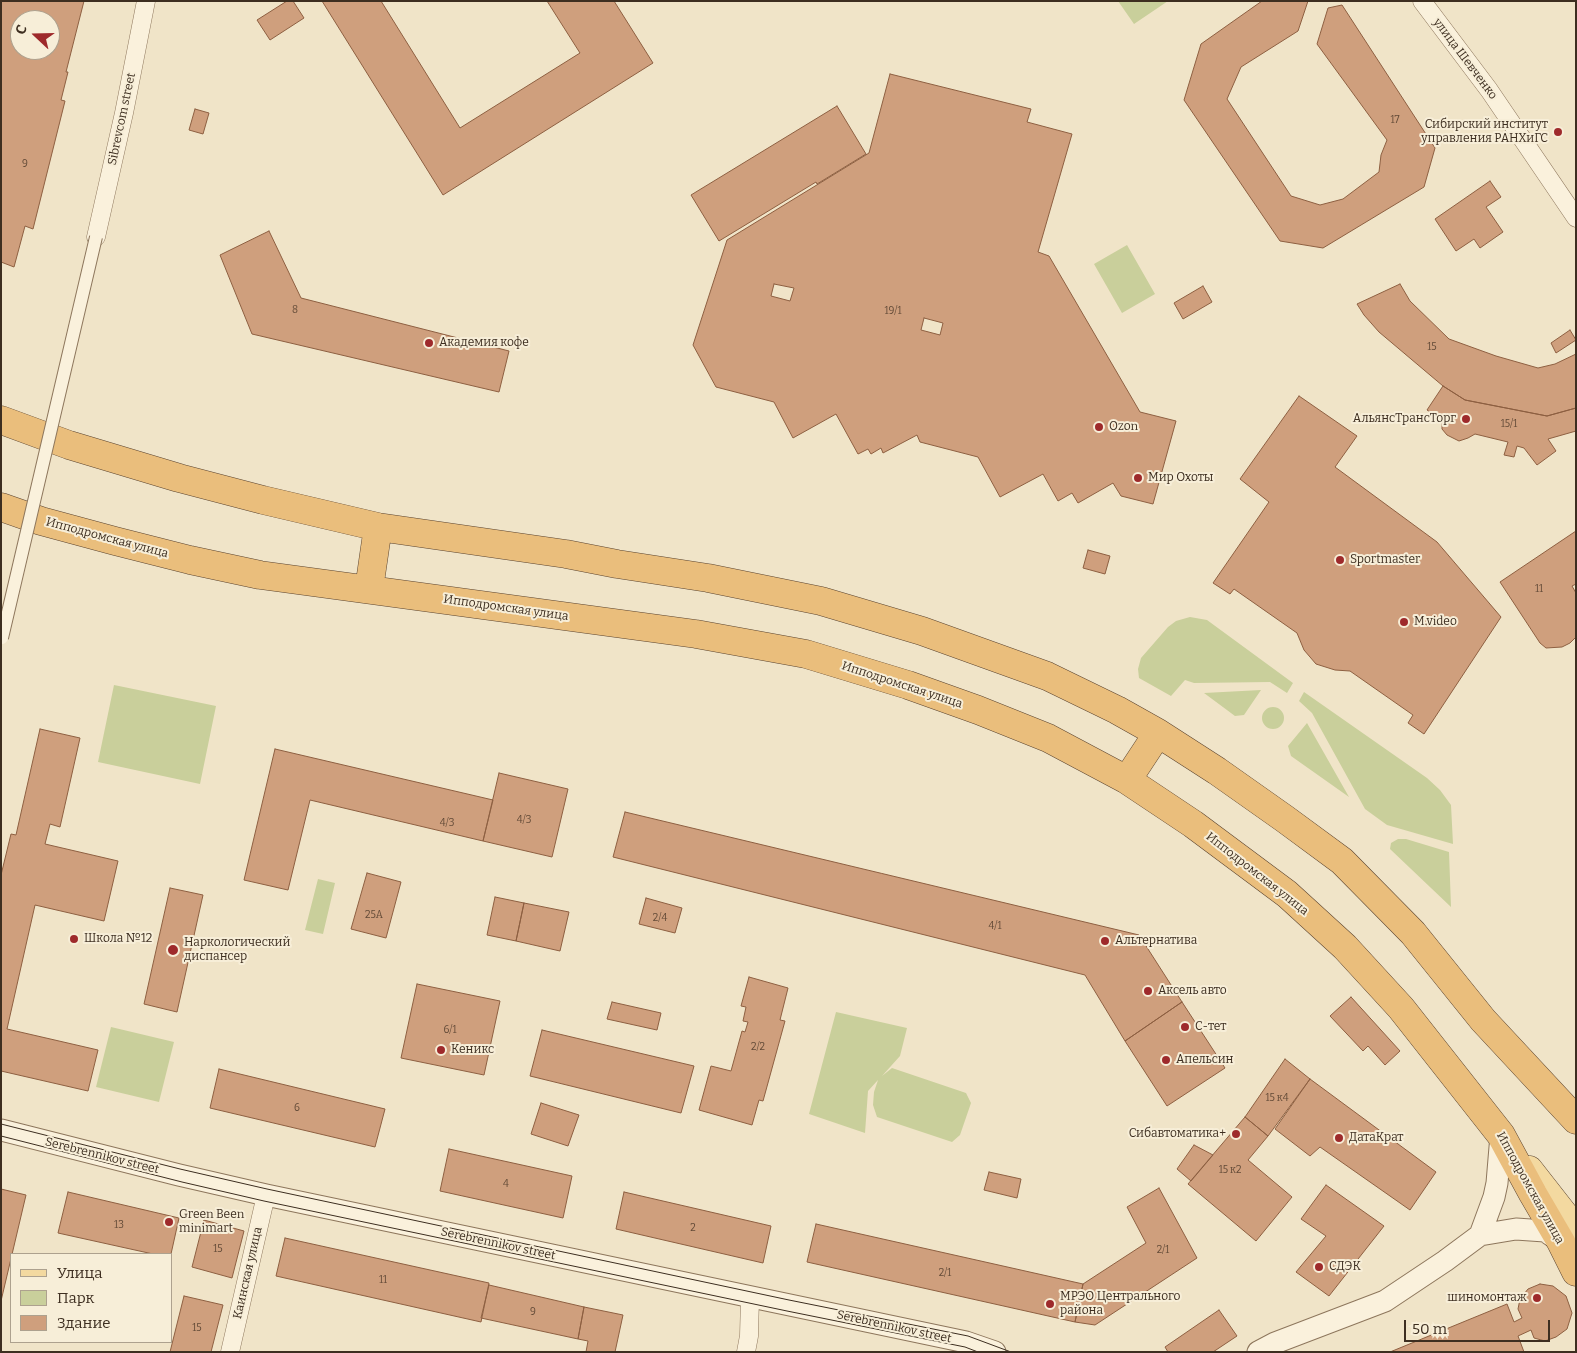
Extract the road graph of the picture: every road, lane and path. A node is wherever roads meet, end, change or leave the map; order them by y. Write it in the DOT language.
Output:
graph roads {
  1 [pos="146,1"];
  2 [pos="1422,1"];
  3 [pos="1576,218"];
  4 [pos="96,237"];
  5 [pos="1,420"];
  6 [pos="1,507"];
  7 [pos="378,527"];
  8 [pos="369,589"];
  9 [pos="2,640"];
  10 [pos="1158,733"];
  11 [pos="1127,780"];
  12 [pos="1536,1076"];
  13 [pos="1576,1120"];
  14 [pos="1,1130"];
  15 [pos="1501,1135"];
  16 [pos="1576,1137"];
  17 [pos="266,1195"];
  18 [pos="1480,1235"];
  19 [pos="1568,1237"];
  20 [pos="1576,1272"];
  21 [pos="750,1297"];
  22 [pos="230,1352"];
  23 [pos="746,1352"];
  24 [pos="995,1352"];
  25 [pos="1258,1352"];
  1 -- 4 [label="street, Sibrevcom street"];
  2 -- 3 [label="street, улица Шевченко"];
  4 -- 9 [label="street, bridge"];
  5 -- 7 [label="highway"];
  6 -- 8 [label="highway, Ипподромская улица"];
  7 -- 8 [label="highway"];
  7 -- 10 [label="highway"];
  8 -- 11 [label="highway, Ипподромская улица"];
  10 -- 11 [label="highway"];
  10 -- 12 [label="highway"];
  11 -- 15 [label="highway, Ипподромская улица"];
  12 -- 13 [label="highway"];
  12 -- 16 [label="main road"];
  14 -- 17 [label="street, Serebrennikov street"];
  15 -- 18 [label="street"];
  15 -- 19 [label="highway, Ипподромская улица"];
  17 -- 21 [label="street, Serebrennikov street"];
  17 -- 22 [label="street, Каинская улица"];
  18 -- 19 [label="street"];
  18 -- 25 [label="street"];
  19 -- 20 [label="highway, Ипподромская улица"];
  21 -- 23 [label="street"];
  21 -- 24 [label="street, Serebrennikov street"];
}
